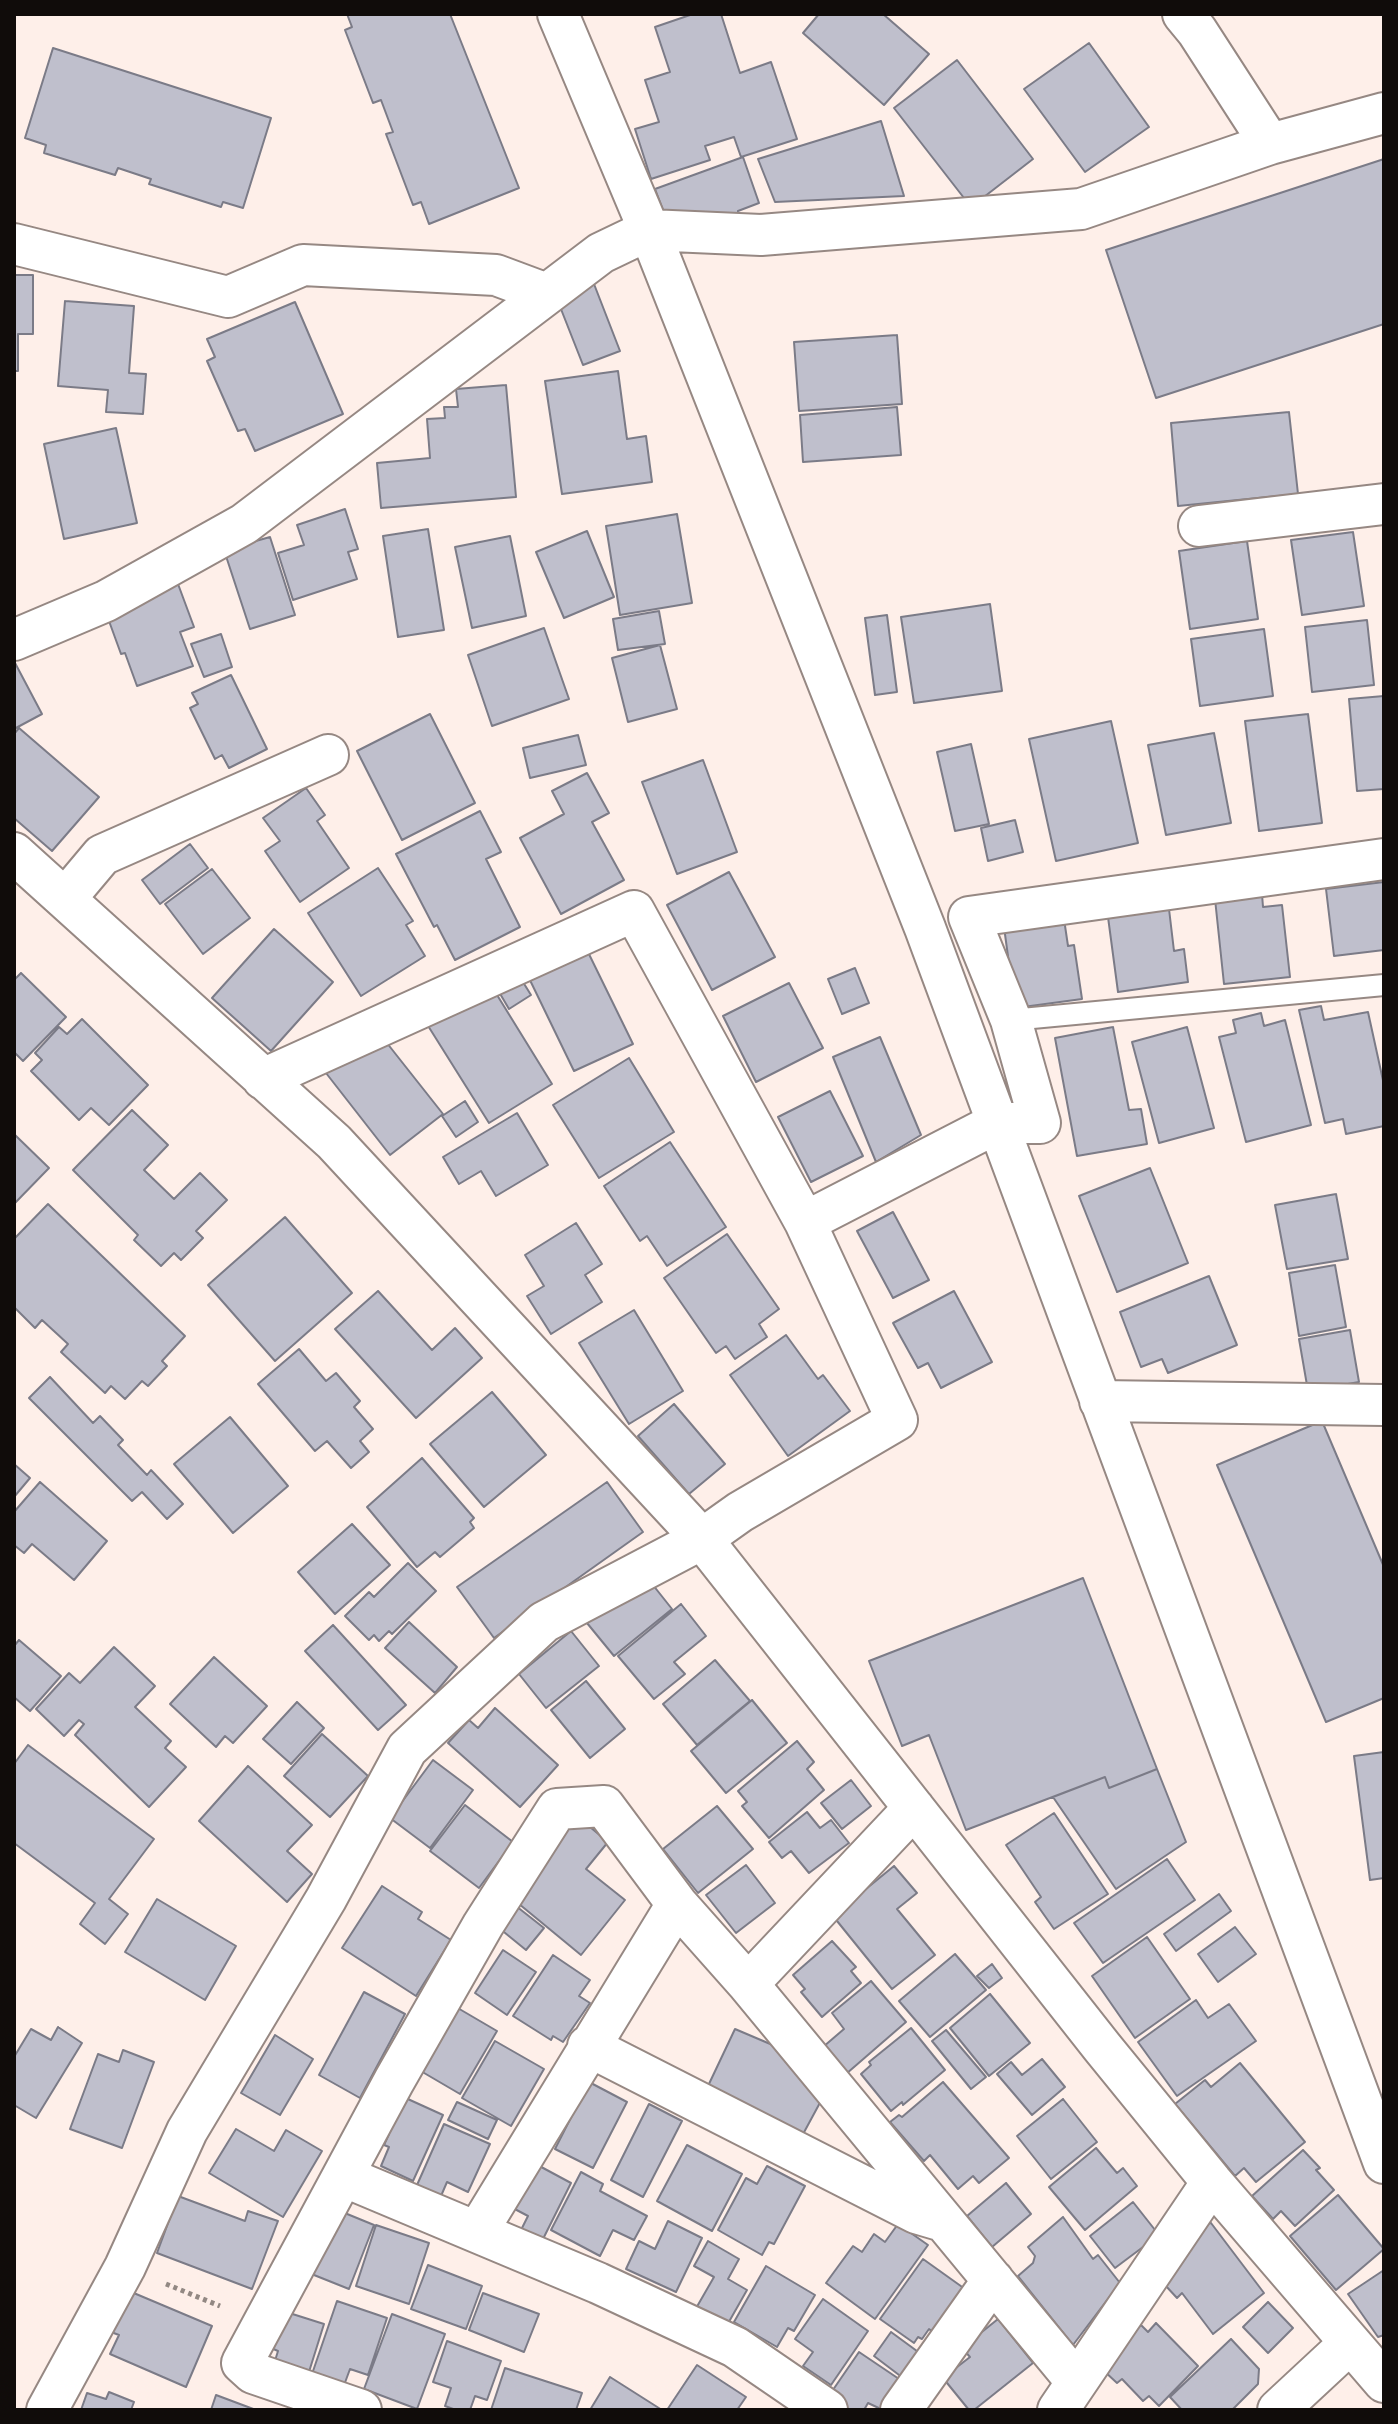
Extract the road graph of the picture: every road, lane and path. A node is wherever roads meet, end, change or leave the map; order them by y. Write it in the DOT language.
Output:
graph roads {
  1 [pos="558,14"];
  2 [pos="1183,14"];
  3 [pos="1384,113"];
  4 [pos="1270,144"];
  5 [pos="649,230"];
  6 [pos="14,244"];
  7 [pos="547,294"];
  8 [pos="1384,504"];
  9 [pos="1199,526"];
  10 [pos="14,640"];
  11 [pos="328,755"];
  12 [pos="14,853"];
  13 [pos="1384,859"];
  14 [pos="65,899"];
  15 [pos="1384,985"];
  16 [pos="1011,1020"];
  17 [pos="263,1079"];
  18 [pos="997,1123"];
  19 [pos="805,1222"];
  20 [pos="1100,1401"];
  21 [pos="1384,1405"];
  22 [pos="702,1539"];
  23 [pos="914,1808"];
  24 [pos="677,1904"];
  25 [pos="748,1984"];
  26 [pos="588,2046"];
  27 [pos="1384,2163"];
  28 [pos="343,2176"];
  29 [pos="1212,2182"];
  30 [pos="945,2221"];
  31 [pos="477,2232"];
  32 [pos="125,2267"];
  33 [pos="993,2280"];
  34 [pos="263,2324"];
  35 [pos="1349,2344"];
  36 [pos="1384,2382"];
  37 [pos="1067,2396"];
  38 [pos="47,2410"];
  39 [pos="361,2410"];
  40 [pos="827,2410"];
  41 [pos="901,2410"];
  42 [pos="1278,2410"];
  1 -- 5 [label="street"];
  2 -- 4 [label="street"];
  3 -- 4 [label="street"];
  4 -- 5 [label="street"];
  5 -- 7 [label="street"];
  5 -- 18 [label="street"];
  6 -- 7 [label="street"];
  7 -- 10 [label="street"];
  8 -- 9 [label="street"];
  11 -- 14 [label="street"];
  12 -- 14 [label="street"];
  13 -- 16 [label="street"];
  14 -- 17 [label="street"];
  15 -- 16 [label="lane"];
  16 -- 18 [label="street"];
  17 -- 19 [label="street"];
  17 -- 22 [label="street"];
  18 -- 19 [label="street"];
  18 -- 20 [label="street"];
  19 -- 22 [label="street"];
  20 -- 21 [label="street"];
  20 -- 27 [label="street"];
  22 -- 23 [label="street"];
  22 -- 32 [label="street"];
  23 -- 25 [label="street"];
  23 -- 29 [label="street"];
  24 -- 25 [label="street"];
  24 -- 26 [label="street"];
  24 -- 28 [label="street"];
  25 -- 30 [label="street"];
  26 -- 30 [label="street"];
  26 -- 31 [label="street"];
  28 -- 31 [label="street"];
  28 -- 34 [label="street"];
  29 -- 35 [label="street"];
  29 -- 37 [label="street"];
  30 -- 33 [label="street"];
  31 -- 40 [label="street"];
  32 -- 34 [label="path"];
  32 -- 38 [label="street"];
  33 -- 37 [label="street"];
  33 -- 41 [label="street"];
  34 -- 39 [label="street"];
  35 -- 36 [label="street"];
  35 -- 42 [label="street"];
}
